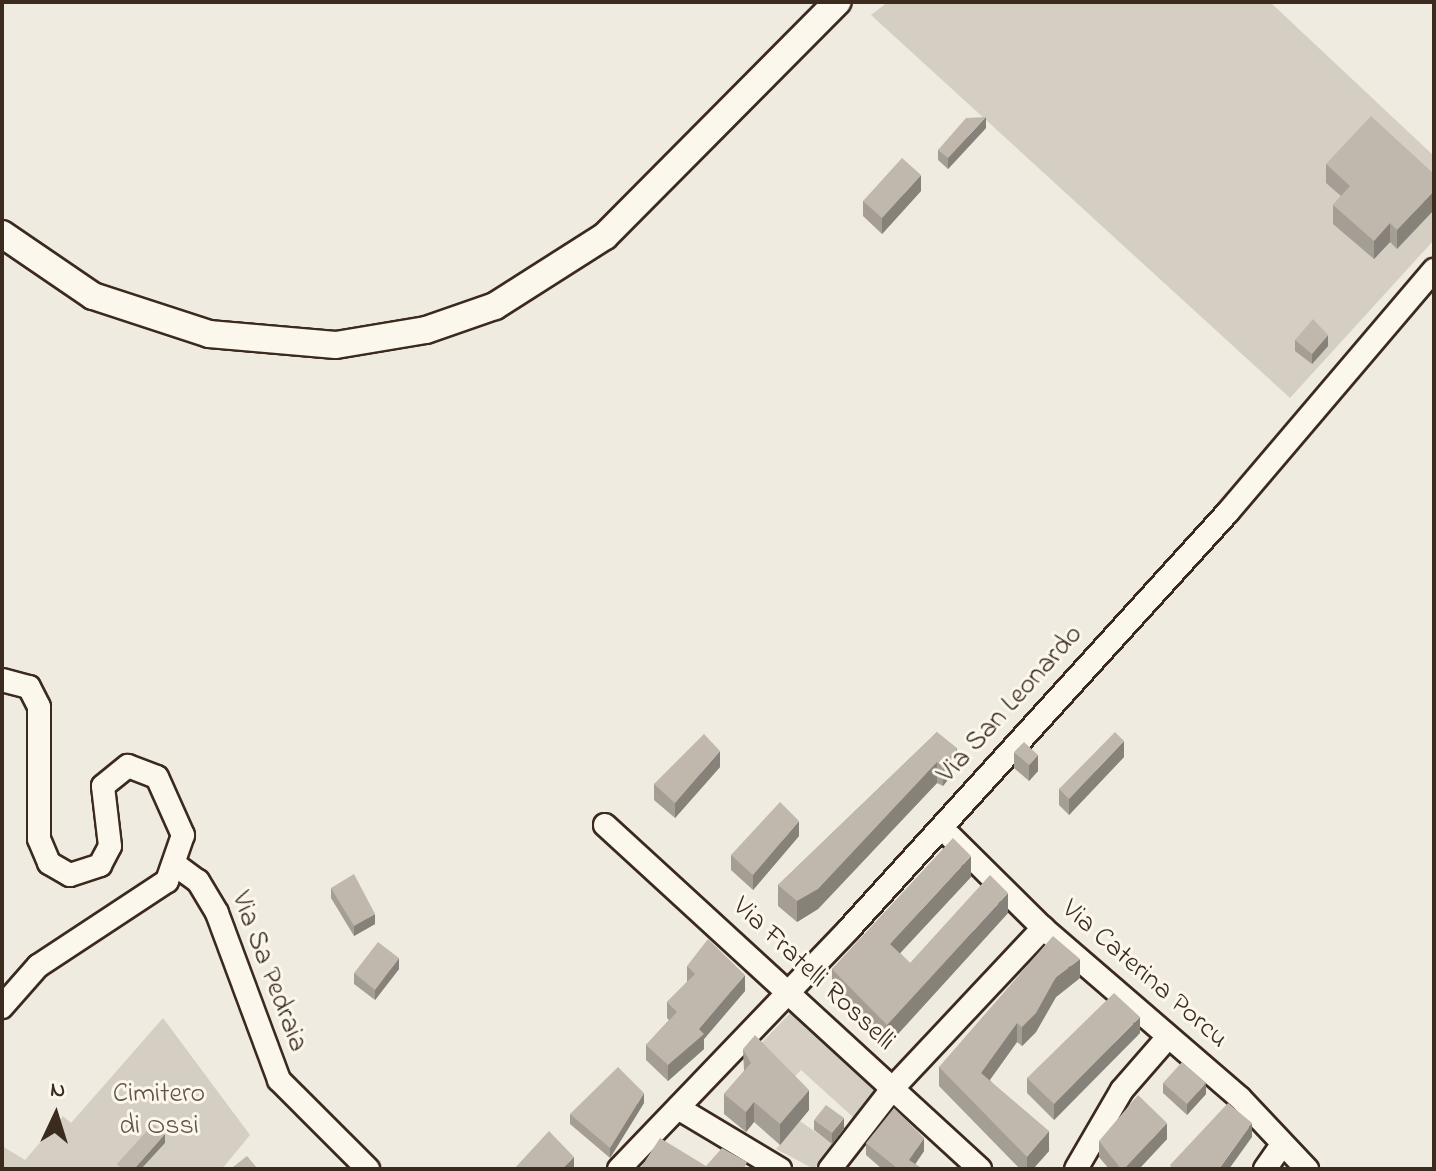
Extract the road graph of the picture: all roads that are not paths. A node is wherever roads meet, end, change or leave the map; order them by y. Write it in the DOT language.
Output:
graph roads {
  1 [pos="837,2"];
  2 [pos="2,234"];
  3 [pos="1434,270"];
  4 [pos="2,680"];
  5 [pos="605,825"];
  6 [pos="941,827"];
  7 [pos="177,866"];
  8 [pos="1043,928"];
  9 [pos="789,992"];
  10 [pos="2,1007"];
  11 [pos="1168,1037"];
  12 [pos="892,1089"];
  13 [pos="678,1108"];
  14 [pos="1281,1146"];
  15 [pos="368,1169"];
  16 [pos="619,1169"];
  17 [pos="780,1169"];
  18 [pos="830,1169"];
  19 [pos="980,1169"];
  20 [pos="1076,1169"];
  21 [pos="1265,1169"];
  22 [pos="1307,1169"];
  1 -- 2 [label="street"];
  3 -- 6 [label="street, Via San Leonardo"];
  4 -- 7 [label="street"];
  5 -- 9 [label="street, Via Fratelli Rosselli"];
  6 -- 8 [label="street, Via Caterina Porcu"];
  6 -- 9 [label="street, Via San Leonardo"];
  7 -- 10 [label="street"];
  7 -- 15 [label="street, Via Sa Pedraia"];
  8 -- 11 [label="street, Via Caterina Porcu"];
  8 -- 12 [label="street"];
  9 -- 12 [label="street, Via Fratelli Rosselli"];
  9 -- 13 [label="street, Via San Leonardo"];
  11 -- 14 [label="street, Via Caterina Porcu"];
  11 -- 20 [label="street"];
  12 -- 18 [label="street"];
  12 -- 19 [label="street, Via Fratelli Rosselli"];
  13 -- 16 [label="street, Via San Leonardo"];
  13 -- 17 [label="street"];
  14 -- 21 [label="street"];
  14 -- 22 [label="street, Via Caterina Porcu"];
}
